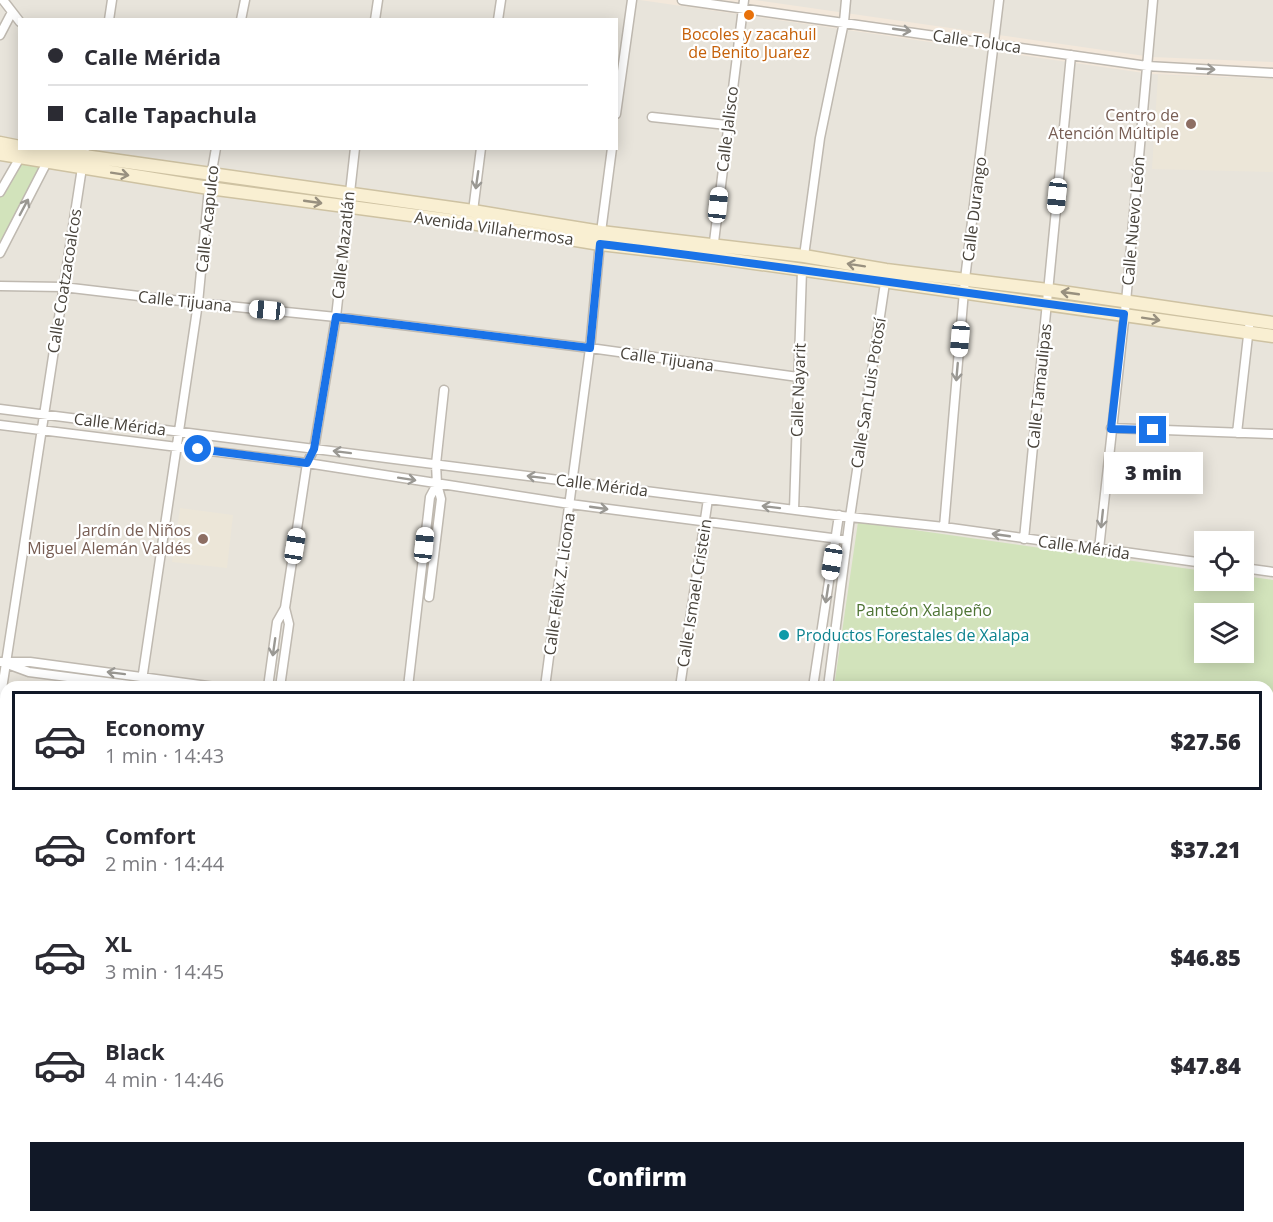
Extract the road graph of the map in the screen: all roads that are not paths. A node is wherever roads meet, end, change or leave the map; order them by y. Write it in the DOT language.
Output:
graph roads {
  1 [pos="3,0"];
  2 [pos="112,0"];
  3 [pos="244,0"];
  4 [pos="378,0"];
  5 [pos="501,0"];
  6 [pos="632,0"];
  7 [pos="682,0"];
  8 [pos="846,0"];
  9 [pos="999,0"];
  10 [pos="1153,0"];
  11 [pos="743,4"];
  12 [pos="12,12"];
  13 [pos="109,18"];
  14 [pos="241,18"];
  15 [pos="375,18"];
  16 [pos="498,18"];
  17 [pos="18,20"];
  18 [pos="844,22"];
  19 [pos="0,36"];
  20 [pos="994,43"];
  21 [pos="1071,55"];
  22 [pos="1147,66"];
  23 [pos="1273,73"];
  24 [pos="618,100"];
  25 [pos="652,117"];
  26 [pos="727,125"];
  27 [pos="0,143"];
  28 [pos="18,149"];
  29 [pos="216,150"];
  30 [pos="355,150"];
  31 [pos="481,150"];
  32 [pos="612,150"];
  33 [pos="23,151"];
  34 [pos="0,154"];
  35 [pos="83,157"];
  36 [pos="47,162"];
  37 [pos="209,182"];
  38 [pos="0,192"];
  39 [pos="348,201"];
  40 [pos="473,212"];
  41 [pos="600,238"];
  42 [pos="713,251"];
  43 [pos="0,252"];
  44 [pos="804,256"];
  45 [pos="802,270"];
  46 [pos="886,270"];
  47 [pos="965,279"];
  48 [pos="885,283"];
  49 [pos="0,286"];
  50 [pos="63,287"];
  51 [pos="1048,290"];
  52 [pos="964,292"];
  53 [pos="198,303"];
  54 [pos="1047,304"];
  55 [pos="1125,308"];
  56 [pos="336,317"];
  57 [pos="1273,323"];
  58 [pos="1249,327"];
  59 [pos="1273,336"];
  60 [pos="590,348"];
  61 [pos="798,377"];
  62 [pos="444,390"];
  63 [pos="0,409"];
  64 [pos="43,414"];
  65 [pos="0,425"];
  66 [pos="41,429"];
  67 [pos="1111,429"];
  68 [pos="179,432"];
  69 [pos="1237,434"];
  70 [pos="1273,434"];
  71 [pos="177,447"];
  72 [pos="314,449"];
  73 [pos="307,463"];
  74 [pos="436,464"];
  75 [pos="573,482"];
  76 [pos="437,484"];
  77 [pos="708,499"];
  78 [pos="570,504"];
  79 [pos="794,510"];
  80 [pos="839,516"];
  81 [pos="850,517"];
  82 [pos="705,522"];
  83 [pos="944,527"];
  84 [pos="836,539"];
  85 [pos="1024,539"];
  86 [pos="847,540"];
  87 [pos="1099,549"];
  88 [pos="1194,562"];
  89 [pos="1254,569"];
  90 [pos="1273,572"];
  91 [pos="429,597"];
  92 [pos="285,608"];
  93 [pos="3,663"];
  94 [pos="142,676"];
  95 [pos="2,681"];
  96 [pos="97,681"];
  97 [pos="142,681"];
  98 [pos="175,681"];
  99 [pos="269,681"];
  100 [pos="281,681"];
  101 [pos="409,681"];
  102 [pos="546,681"];
  103 [pos="681,681"];
  104 [pos="814,681"];
  105 [pos="829,681"];
  1 -- 12 [label="street"];
  2 -- 13 [label="street"];
  3 -- 14 [label="street"];
  4 -- 15 [label="street"];
  5 -- 16 [label="street"];
  6 -- 24 [label="street"];
  7 -- 11 [label="street, Calle Toluca"];
  8 -- 18 [label="street"];
  9 -- 20 [label="street, Calle Durango"];
  10 -- 22 [label="street, Calle Nuevo León"];
  11 -- 18 [label="street, Calle Toluca"];
  11 -- 26 [label="street, Calle Jalisco"];
  12 -- 17 [label="street"];
  12 -- 19 [label="street"];
  18 -- 20 [label="street, Calle Toluca, one-way"];
  18 -- 44 [label="street"];
  20 -- 21 [label="street, Calle Toluca"];
  20 -- 47 [label="street, Calle Durango"];
  21 -- 22 [label="street, Calle Toluca"];
  21 -- 51 [label="street, Calle Tamaulipas"];
  22 -- 23 [label="street, Calle Toluca, one-way"];
  22 -- 55 [label="street, Calle Nuevo León"];
  25 -- 26 [label="street"];
  26 -- 42 [label="street, Calle Jalisco"];
  27 -- 28 [label="main road, Avenida Villahermosa"];
  29 -- 37 [label="street, Calle Acapulco"];
  30 -- 39 [label="street, Calle Mazatlán"];
  31 -- 40 [label="street, one-way"];
  32 -- 41 [label="street, Calle Félix Z. Licona"];
  33 -- 34 [label="main road, Avenida Villahermosa"];
  33 -- 35 [label="main road, Avenida Villahermosa"];
  33 -- 36 [label="main road, Avenida Villahermosa"];
  33 -- 38 [label="street"];
  35 -- 36 [label="main road, Avenida Villahermosa"];
  35 -- 37 [label="main road, Avenida Villahermosa"];
  35 -- 50 [label="street, Calle Coatzacoalcos"];
  43 -- 36 [label="street, one-way"];
  37 -- 39 [label="main road, Avenida Villahermosa"];
  37 -- 53 [label="street, Calle Acapulco"];
  39 -- 40 [label="main road, Avenida Villahermosa"];
  39 -- 41 [label="main road, Avenida Villahermosa"];
  39 -- 56 [label="street, Calle Mazatlán"];
  40 -- 41 [label="main road, Avenida Villahermosa"];
  41 -- 42 [label="main road, Avenida Villahermosa"];
  41 -- 60 [label="street, Calle Félix Z. Licona"];
  42 -- 44 [label="main road, Avenida Villahermosa"];
  42 -- 45 [label="main road, Avenida Villahermosa"];
  46 -- 44 [label="main road, Avenida Villahermosa, one-way"];
  45 -- 48 [label="main road, Avenida Villahermosa"];
  45 -- 61 [label="street, Calle Nayarit"];
  46 -- 47 [label="main road, Avenida Villahermosa"];
  46 -- 48 [label="street, Calle San Luis Potosí"];
  47 -- 51 [label="main road, Avenida Villahermosa"];
  47 -- 52 [label="street, Calle Durango"];
  48 -- 52 [label="main road, Avenida Villahermosa"];
  48 -- 81 [label="street, Calle San Luis Potosí"];
  49 -- 50 [label="street, Calle Tijuana"];
  50 -- 53 [label="street, Calle Tijuana"];
  50 -- 64 [label="street, Calle Coatzacoalcos"];
  51 -- 54 [label="street, Calle Tamaulipas"];
  55 -- 51 [label="main road, Avenida Villahermosa, one-way"];
  52 -- 54 [label="main road, Avenida Villahermosa"];
  52 -- 83 [label="street, Calle Durango, one-way"];
  53 -- 56 [label="street, Calle Tijuana"];
  53 -- 68 [label="street, Calle Acapulco"];
  54 -- 55 [label="main road, Avenida Villahermosa"];
  54 -- 85 [label="street, Calle Tamaulipas"];
  55 -- 58 [label="main road, Avenida Villahermosa"];
  55 -- 67 [label="street, Calle Nuevo León"];
  56 -- 60 [label="street, Calle Tijuana"];
  56 -- 72 [label="street, Calle Mazatlán"];
  57 -- 58 [label="main road, Avenida Villahermosa"];
  58 -- 59 [label="main road, Avenida Villahermosa"];
  58 -- 69 [label="street"];
  60 -- 61 [label="street, Calle Tijuana"];
  60 -- 75 [label="street, Calle Félix Z. Licona"];
  61 -- 79 [label="street, Calle Nayarit"];
  62 -- 74 [label="street"];
  63 -- 64 [label="street, Calle Mérida"];
  64 -- 66 [label="street, Calle Coatzacoalcos"];
  64 -- 68 [label="street, Calle Mérida"];
  65 -- 66 [label="street, Calle Mérida"];
  66 -- 71 [label="street, Calle Mérida"];
  66 -- 93 [label="street, Calle Coatzacoalcos"];
  67 -- 69 [label="street"];
  67 -- 87 [label="street, Calle Nuevo León, one-way"];
  68 -- 71 [label="street, Calle Acapulco"];
  68 -- 72 [label="street, Calle Mérida"];
  69 -- 70 [label="street"];
  71 -- 73 [label="street, Calle Mérida"];
  71 -- 94 [label="street, Calle Acapulco"];
  72 -- 73 [label="street, Calle Mazatlán"];
  74 -- 72 [label="street, Calle Mérida, one-way"];
  73 -- 76 [label="street, Calle Mérida, one-way"];
  73 -- 92 [label="street, Calle Mazatlán"];
  75 -- 74 [label="street, Calle Mérida, one-way"];
  74 -- 76 [label="street"];
  75 -- 77 [label="street, Calle Mérida"];
  75 -- 78 [label="street, Calle Félix Z. Licona"];
  76 -- 78 [label="street, Calle Mérida"];
  76 -- 91 [label="street"];
  76 -- 101 [label="street"];
  79 -- 77 [label="street, Calle Mérida, one-way"];
  77 -- 82 [label="street, Calle Ismael Cristein"];
  78 -- 82 [label="street, Calle Mérida, one-way"];
  78 -- 102 [label="street, Calle Félix Z. Licona"];
  79 -- 80 [label="street, Calle Mérida"];
  80 -- 81 [label="street, Calle Mérida"];
  80 -- 84 [label="street"];
  81 -- 83 [label="street, Calle Mérida"];
  81 -- 86 [label="street, Calle San Luis Potosí"];
  82 -- 84 [label="street, Calle Mérida"];
  82 -- 103 [label="street, Calle Ismael Cristein"];
  85 -- 83 [label="street, Calle Mérida, one-way"];
  84 -- 86 [label="street, Calle Mérida"];
  84 -- 104 [label="street, one-way"];
  85 -- 87 [label="street, Calle Mérida"];
  86 -- 105 [label="street, Calle San Luis Potosí"];
  87 -- 88 [label="street, Calle Mérida"];
  89 -- 90 [label="street"];
  92 -- 99 [label="street, one-way"];
  92 -- 100 [label="street"];
  94 -- 93 [label="street, one-way"];
  93 -- 95 [label="street, Calle Coatzacoalcos"];
  93 -- 96 [label="street"];
  94 -- 97 [label="street, Calle Acapulco"];
  94 -- 98 [label="street"];
}
